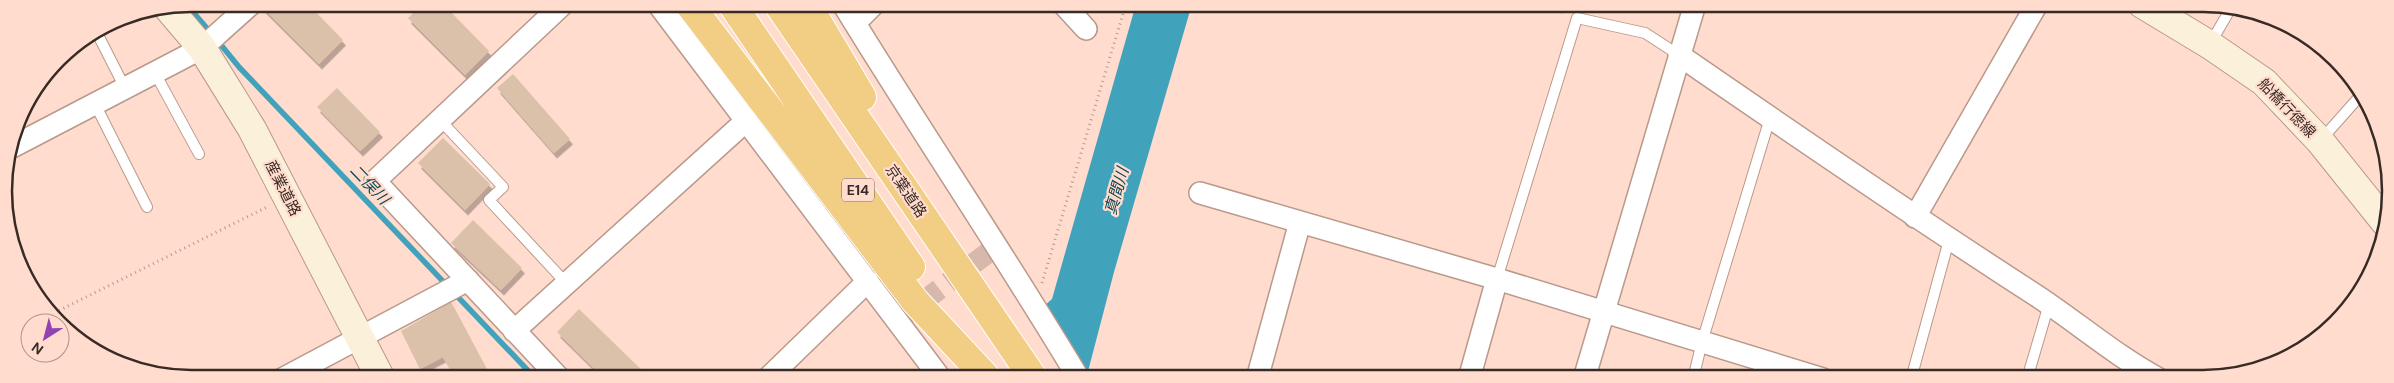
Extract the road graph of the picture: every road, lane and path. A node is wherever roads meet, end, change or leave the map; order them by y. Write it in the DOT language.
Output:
graph roads {
  1 [pos="242,12"];
  2 [pos="555,12"];
  3 [pos="664,12"];
  4 [pos="696,12"];
  5 [pos="737,12"];
  6 [pos="783,12"];
  7 [pos="812,12"];
  8 [pos="848,12"];
  9 [pos="866,12"];
  10 [pos="1070,12"];
  11 [pos="1124,12"];
  12 [pos="1562,12"];
  13 [pos="1692,12"];
  14 [pos="2032,12"];
  15 [pos="2155,12"];
  16 [pos="173,14"];
  17 [pos="2227,14"];
  18 [pos="1577,18"];
  19 [pos="855,23"];
  20 [pos="1086,29"];
  21 [pos="99,38"];
  22 [pos="2210,45"];
  23 [pos="202,48"];
  24 [pos="1679,55"];
  25 [pos="155,73"];
  26 [pos="125,88"];
  27 [pos="2357,100"];
  28 [pos="95,104"];
  29 [pos="1770,118"];
  30 [pos="440,120"];
  31 [pos="747,120"];
  32 [pos="2320,141"];
  33 [pos="20,142"];
  34 [pos="199,154"];
  35 [pos="1200,193"];
  36 [pos="908,194"];
  37 [pos="287,197"];
  38 [pos="147,207"];
  39 [pos="2380,216"];
  40 [pos="1915,217"];
  41 [pos="1300,222"];
  42 [pos="1949,240"];
  43 [pos="1497,279"];
  44 [pos="468,280"];
  45 [pos="868,281"];
  46 [pos="566,283"];
  47 [pos="1028,294"];
  48 [pos="2049,304"];
  49 [pos="58,311"];
  50 [pos="1604,312"];
  51 [pos="514,331"];
  52 [pos="360,338"];
  53 [pos="1702,342"];
  54 [pos="299,370"];
  55 [pos="376,370"];
  56 [pos="551,370"];
  57 [pos="775,370"];
  58 [pos="934,370"];
  59 [pos="979,370"];
  60 [pos="981,370"];
  61 [pos="1028,370"];
  62 [pos="1074,370"];
  63 [pos="1266,370"];
  64 [pos="1472,370"];
  65 [pos="1587,370"];
  66 [pos="1696,370"];
  67 [pos="1794,370"];
  68 [pos="1913,370"];
  69 [pos="2030,370"];
  70 [pos="2132,370"];
  1 -- 23 [label="street"];
  2 -- 30 [label="street"];
  3 -- 31 [label="street"];
  4 -- 59 [label="highway"];
  5 -- 60 [label="highway, E14"];
  6 -- 36 [label="highway, 京葉道路 / E14"];
  7 -- 36 [label="highway"];
  8 -- 19 [label="street"];
  9 -- 19 [label="street"];
  10 -- 20 [label="street"];
  11 -- 47 [label="path"];
  12 -- 18 [label="path"];
  13 -- 24 [label="street"];
  14 -- 40 [label="street"];
  15 -- 22 [label="main road, 船橋行徳線"];
  16 -- 23 [label="main road, 産業道路"];
  17 -- 22 [label="lane"];
  18 -- 24 [label="lane"];
  18 -- 43 [label="lane"];
  19 -- 47 [label="street"];
  21 -- 26 [label="lane"];
  22 -- 32 [label="main road, 船橋行徳線"];
  23 -- 25 [label="street"];
  23 -- 37 [label="main road, 産業道路"];
  24 -- 29 [label="street"];
  24 -- 50 [label="street"];
  25 -- 26 [label="street"];
  25 -- 34 [label="lane"];
  26 -- 28 [label="street"];
  27 -- 32 [label="lane"];
  28 -- 33 [label="street"];
  28 -- 38 [label="lane"];
  29 -- 40 [label="street"];
  29 -- 53 [label="lane"];
  30 -- 44 [label="street"];
  30 -- 46 [label="lane"];
  31 -- 45 [label="street"];
  31 -- 46 [label="street"];
  32 -- 39 [label="main road, 船橋行徳線"];
  35 -- 41 [label="street"];
  36 -- 61 [label="highway, 京葉道路 / E14, bridge"];
  37 -- 49 [label="path"];
  37 -- 52 [label="main road, 産業道路"];
  40 -- 42 [label="street"];
  41 -- 43 [label="street"];
  41 -- 63 [label="street"];
  42 -- 48 [label="street"];
  42 -- 68 [label="lane"];
  43 -- 50 [label="street"];
  43 -- 64 [label="street"];
  44 -- 51 [label="street"];
  44 -- 52 [label="street"];
  45 -- 57 [label="street"];
  45 -- 58 [label="street"];
  46 -- 51 [label="street"];
  47 -- 62 [label="street"];
  48 -- 69 [label="lane"];
  48 -- 70 [label="street"];
  50 -- 53 [label="street"];
  50 -- 65 [label="street"];
  51 -- 56 [label="street"];
  52 -- 54 [label="street"];
  52 -- 55 [label="main road, 産業道路"];
  53 -- 66 [label="lane"];
  53 -- 67 [label="street"];
}
